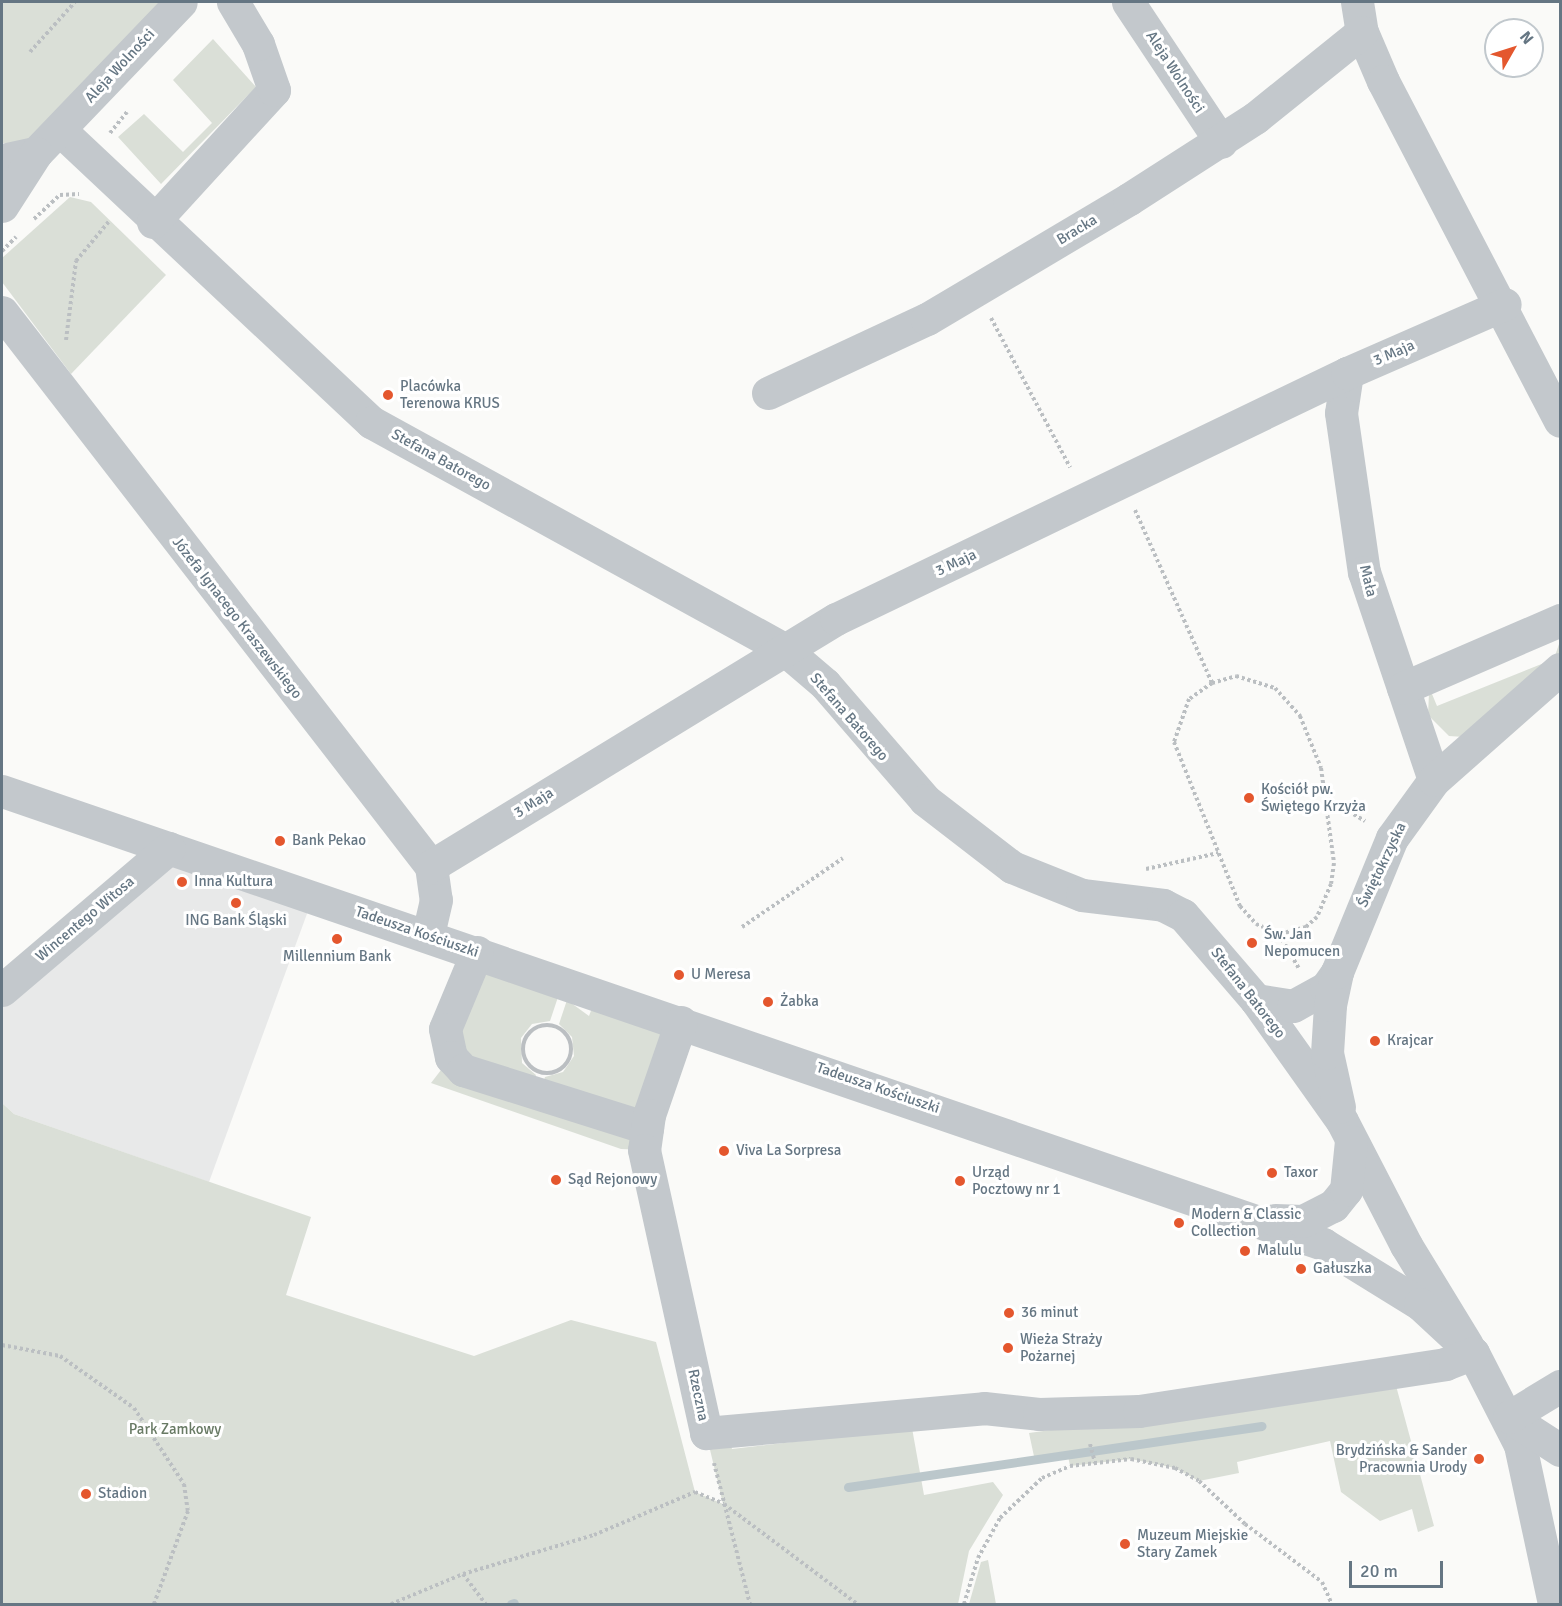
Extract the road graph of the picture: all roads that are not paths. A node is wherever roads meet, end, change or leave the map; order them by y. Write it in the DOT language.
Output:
graph roads {
  1 [pos="181,2"];
  2 [pos="233,2"];
  3 [pos="1128,2"];
  4 [pos="1360,17"];
  5 [pos="60,130"];
  6 [pos="1221,142"];
  7 [pos="36,153"];
  8 [pos="2,160"];
  9 [pos="2,206"];
  10 [pos="153,222"];
  11 [pos="1505,304"];
  12 [pos="2,312"];
  13 [pos="1347,373"];
  14 [pos="768,393"];
  15 [pos="1560,420"];
  16 [pos="1560,620"];
  17 [pos="784,649"];
  18 [pos="1560,669"];
  19 [pos="1403,688"];
  20 [pos="1434,780"];
  21 [pos="2,791"];
  22 [pos="169,848"];
  23 [pos="431,866"];
  24 [pos="428,936"];
  25 [pos="477,952"];
  26 [pos="1337,972"];
  27 [pos="2,990"];
  28 [pos="1256,1000"];
  29 [pos="681,1022"];
  30 [pos="647,1128"];
  31 [pos="1347,1131"];
  32 [pos="1264,1220"];
  33 [pos="1470,1349"];
  34 [pos="1560,1386"];
  35 [pos="1509,1417"];
  36 [pos="1560,1450"];
  37 [pos="1554,1605"];
  1 -- 5 [label="street, Aleja Wolności"];
  2 -- 10 [label="street"];
  3 -- 6 [label="street, Aleja Wolności"];
  4 -- 6 [label="street, Bracka"];
  4 -- 11 [label="street, Bracka"];
  5 -- 7 [label="street, Aleja Wolności"];
  5 -- 10 [label="street, Stefana Batorego"];
  6 -- 14 [label="street, Bracka"];
  7 -- 8 [label="street"];
  7 -- 9 [label="street"];
  10 -- 17 [label="street, Stefana Batorego"];
  11 -- 13 [label="street, 3 Maja"];
  11 -- 15 [label="street, Bracka"];
  12 -- 23 [label="street, Józefa Ignacego Kraszewskiego"];
  13 -- 17 [label="street, 3 Maja"];
  13 -- 19 [label="street, Mała"];
  16 -- 19 [label="street"];
  17 -- 23 [label="street, 3 Maja"];
  17 -- 28 [label="street, Stefana Batorego"];
  18 -- 20 [label="street, Świętokrzyska"];
  19 -- 20 [label="street, Mała"];
  20 -- 26 [label="street, Świętokrzyska"];
  21 -- 22 [label="street, Tadeusza Kościuszki"];
  22 -- 24 [label="street, Tadeusza Kościuszki"];
  22 -- 27 [label="street, Wincentego Witosa"];
  23 -- 24 [label="street, Józefa Ignacego Kraszewskiego"];
  24 -- 25 [label="street, Tadeusza Kościuszki"];
  25 -- 29 [label="street, Tadeusza Kościuszki"];
  25 -- 30 [label="street"];
  26 -- 28 [label="street"];
  26 -- 31 [label="street, Świętokrzyska"];
  28 -- 31 [label="street, Stefana Batorego"];
  29 -- 30 [label="street, Rzeczna"];
  29 -- 32 [label="street, Tadeusza Kościuszki"];
  30 -- 33 [label="street, Rzeczna"];
  31 -- 32 [label="street"];
  31 -- 33 [label="street, Stefana Batorego"];
  32 -- 33 [label="street, Tadeusza Kościuszki"];
  33 -- 35 [label="street, Tadeusza Kościuszki"];
  34 -- 35 [label="street"];
  35 -- 36 [label="street"];
  35 -- 37 [label="street, Tadeusza Kościuszki"];
}
